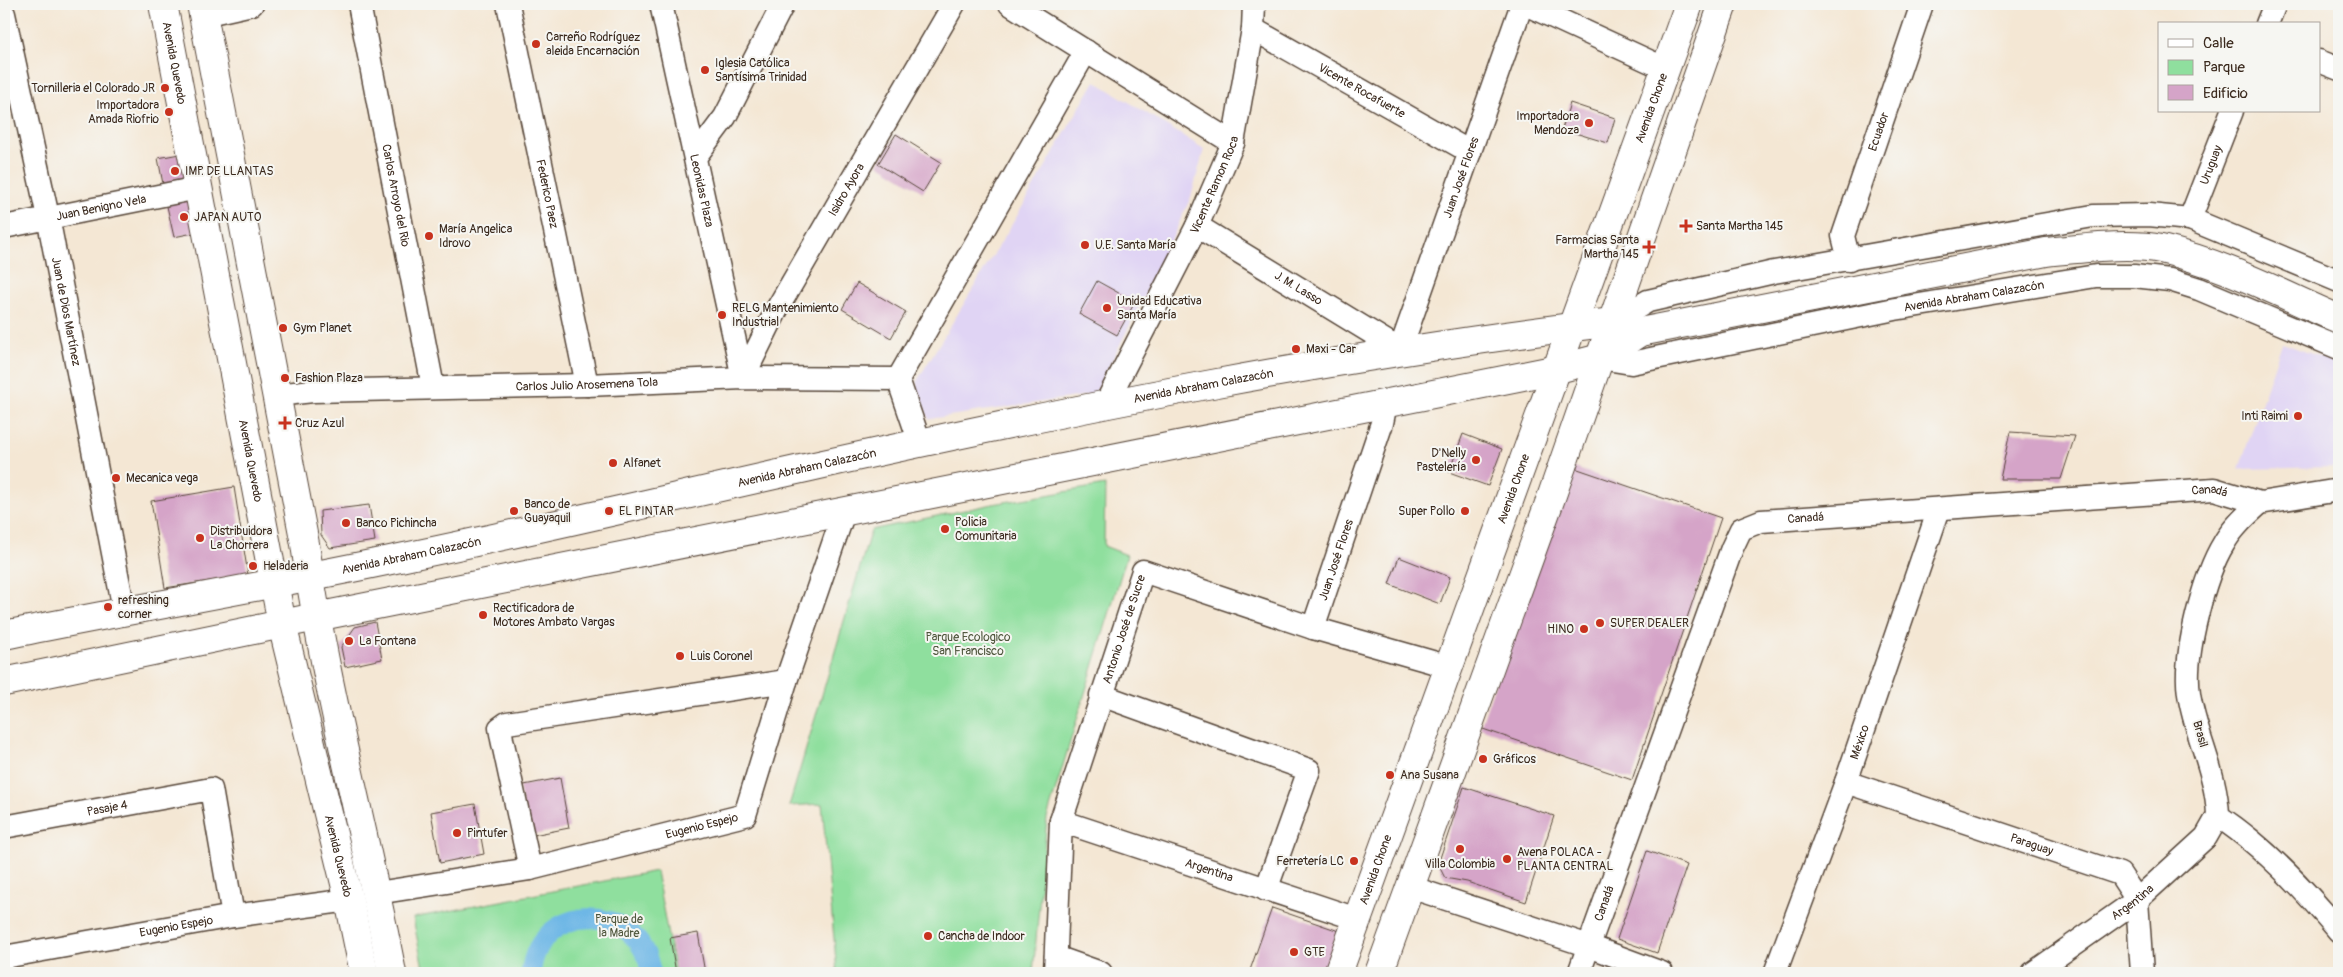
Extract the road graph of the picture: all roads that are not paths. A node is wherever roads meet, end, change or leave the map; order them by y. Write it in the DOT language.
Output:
graph roads {
  1 [pos="163,4"];
  2 [pos="252,4"];
  3 [pos="359,4"];
  4 [pos="508,4"];
  5 [pos="661,4"];
  6 [pos="783,4"];
  7 [pos="954,4"];
  8 [pos="1010,4"];
  9 [pos="1254,4"];
  10 [pos="1523,4"];
  11 [pos="1689,4"];
  12 [pos="1723,4"];
  13 [pos="1922,4"];
  14 [pos="2275,4"];
  15 [pos="202,9"];
  16 [pos="4,14"];
  17 [pos="2269,22"];
  18 [pos="1253,30"];
  19 [pos="1086,51"];
  20 [pos="2320,61"];
  21 [pos="1666,69"];
  22 [pos="2339,70"];
  23 [pos="2232,112"];
  24 [pos="1234,143"];
  25 [pos="1470,152"];
  26 [pos="696,156"];
  27 [pos="198,188"];
  28 [pos="48,217"];
  29 [pos="2190,219"];
  30 [pos="1197,226"];
  31 [pos="4,227"];
  32 [pos="1849,260"];
  33 [pos="2339,281"];
  34 [pos="2339,319"];
  35 [pos="1613,322"];
  36 [pos="1574,327"];
  37 [pos="1640,332"];
  38 [pos="2339,348"];
  39 [pos="1400,350"];
  40 [pos="1600,358"];
  41 [pos="1558,369"];
  42 [pos="742,378"];
  43 [pos="898,379"];
  44 [pos="587,385"];
  45 [pos="433,387"];
  46 [pos="276,395"];
  47 [pos="1386,403"];
  48 [pos="1106,405"];
  49 [pos="920,443"];
  50 [pos="2339,490"];
  51 [pos="2260,503"];
  52 [pos="1939,509"];
  53 [pos="844,512"];
  54 [pos="309,576"];
  55 [pos="275,582"];
  56 [pos="124,610"];
  57 [pos="316,616"];
  58 [pos="282,624"];
  59 [pos="1313,628"];
  60 [pos="4,635"];
  61 [pos="1450,667"];
  62 [pos="786,681"];
  63 [pos="4,682"];
  64 [pos="1101,694"];
  65 [pos="1846,782"];
  66 [pos="2218,816"];
  67 [pos="1061,821"];
  68 [pos="4,827"];
  69 [pos="530,869"];
  70 [pos="1410,887"];
  71 [pos="1266,890"];
  72 [pos="377,893"];
  73 [pos="349,900"];
  74 [pos="2137,900"];
  75 [pos="233,916"];
  76 [pos="1357,919"];
  77 [pos="2339,931"];
  78 [pos="1588,946"];
  79 [pos="4,957"];
  80 [pos="1055,965"];
  81 [pos="364,973"];
  82 [pos="392,973"];
  83 [pos="1101,973"];
  84 [pos="1338,973"];
  85 [pos="1379,973"];
  86 [pos="1579,973"];
  87 [pos="1662,973"];
  88 [pos="1775,973"];
  89 [pos="2033,973"];
  90 [pos="2142,973"];
  1 -- 27 [label="main road, Avenida Quevedo"];
  2 -- 15 [label="street"];
  3 -- 45 [label="street, Carlos Arroyo del Rio"];
  4 -- 44 [label="street, Federico Paez"];
  5 -- 26 [label="street, Leonidas Plaza"];
  6 -- 26 [label="street"];
  7 -- 42 [label="street, Isidro Ayora"];
  8 -- 19 [label="street"];
  9 -- 18 [label="street, Vicente Ramon Roca"];
  10 -- 21 [label="street"];
  10 -- 25 [label="street, Juan José Flores"];
  11 -- 21 [label="main road, Avenida Chone"];
  12 -- 35 [label="main road"];
  13 -- 32 [label="street, Ecuador"];
  14 -- 17 [label="street"];
  15 -- 46 [label="main road"];
  16 -- 28 [label="street, Juan de Dios Martínez"];
  18 -- 24 [label="street, Vicente Ramon Roca"];
  18 -- 25 [label="street, Vicente Rocafuerte"];
  19 -- 24 [label="street"];
  19 -- 43 [label="street"];
  20 -- 22 [label="street"];
  21 -- 36 [label="main road, Avenida Chone"];
  23 -- 29 [label="street, Uruguay"];
  24 -- 30 [label="street, Vicente Ramon Roca"];
  25 -- 39 [label="street, Juan José Flores"];
  26 -- 42 [label="street, Leonidas Plaza"];
  27 -- 28 [label="street, Juan Benigno Vela"];
  27 -- 55 [label="main road, Avenida Quevedo"];
  28 -- 31 [label="street, Juan Benigno Vela"];
  28 -- 56 [label="street, Juan de Dios Martínez"];
  29 -- 32 [label="street, Avenida Abraham Calazacón"];
  29 -- 33 [label="street, Avenida Abraham Calazacón"];
  30 -- 39 [label="street, J. M. Lasso"];
  30 -- 48 [label="street, Vicente Ramon Roca"];
  32 -- 35 [label="street, Avenida Abraham Calazacón"];
  34 -- 37 [label="main road, Avenida Abraham Calazacón"];
  35 -- 36 [label="main road, Avenida Abraham Calazacón"];
  35 -- 37 [label="main road, Avenida Abraham Calazacón"];
  35 -- 40 [label="main road"];
  36 -- 39 [label="main road, Avenida Abraham Calazacón"];
  36 -- 41 [label="main road, Avenida Chone"];
  37 -- 40 [label="main road, Avenida Abraham Calazacón"];
  38 -- 40 [label="street, Avenida Abraham Calazacón"];
  39 -- 48 [label="main road, Avenida Abraham Calazacón"];
  40 -- 41 [label="main road, Avenida Abraham Calazacón"];
  40 -- 70 [label="main road"];
  41 -- 47 [label="main road, Avenida Abraham Calazacón"];
  41 -- 61 [label="main road, Avenida Chone"];
  42 -- 43 [label="street, Carlos Julio Arosemena Tola"];
  42 -- 44 [label="street, Carlos Julio Arosemena Tola"];
  43 -- 49 [label="street"];
  44 -- 45 [label="street, Carlos Julio Arosemena Tola"];
  45 -- 46 [label="street, Carlos Julio Arosemena Tola"];
  46 -- 54 [label="main road"];
  47 -- 53 [label="main road, Avenida Abraham Calazacón"];
  47 -- 59 [label="street, Juan José Flores"];
  48 -- 49 [label="main road, Avenida Abraham Calazacón"];
  49 -- 54 [label="main road, Avenida Abraham Calazacón"];
  50 -- 51 [label="street, Canadá"];
  51 -- 52 [label="street, Canadá"];
  51 -- 66 [label="street, Brasil"];
  52 -- 65 [label="street, México"];
  52 -- 78 [label="street, Canadá"];
  53 -- 57 [label="main road, Avenida Abraham Calazacón"];
  53 -- 62 [label="street, Eugenio Espejo"];
  54 -- 55 [label="main road, Avenida Abraham Calazacón"];
  54 -- 57 [label="main road"];
  55 -- 56 [label="main road, Avenida Abraham Calazacón"];
  55 -- 58 [label="main road, Avenida Quevedo"];
  56 -- 60 [label="main road, Avenida Abraham Calazacón"];
  57 -- 58 [label="main road, Avenida Abraham Calazacón"];
  57 -- 72 [label="main road"];
  58 -- 63 [label="main road, Avenida Abraham Calazacón"];
  58 -- 73 [label="main road, Avenida Quevedo"];
  59 -- 61 [label="street, Antonio José de Sucre"];
  59 -- 64 [label="street, Antonio José de Sucre"];
  61 -- 76 [label="main road, Avenida Chone"];
  62 -- 69 [label="street, Eugenio Espejo"];
  62 -- 69 [label="street"];
  64 -- 67 [label="street, Antonio José de Sucre"];
  64 -- 71 [label="street"];
  65 -- 74 [label="street, Paraguay"];
  65 -- 88 [label="street, México"];
  66 -- 74 [label="street, Argentina"];
  66 -- 77 [label="street"];
  67 -- 71 [label="street, Argentina"];
  67 -- 80 [label="street, Antonio José de Sucre"];
  68 -- 75 [label="street, Pasaje 4"];
  69 -- 72 [label="street, Eugenio Espejo"];
  70 -- 78 [label="street"];
  70 -- 85 [label="main road"];
  71 -- 76 [label="street, Argentina"];
  72 -- 82 [label="main road"];
  73 -- 75 [label="street, Eugenio Espejo"];
  73 -- 81 [label="main road, Avenida Quevedo"];
  74 -- 89 [label="street, Argentina"];
  74 -- 90 [label="street, Paraguay"];
  75 -- 79 [label="street, Eugenio Espejo"];
  76 -- 84 [label="main road, Avenida Chone"];
  78 -- 86 [label="street, Canadá"];
  78 -- 87 [label="street"];
  80 -- 83 [label="street"];
}
